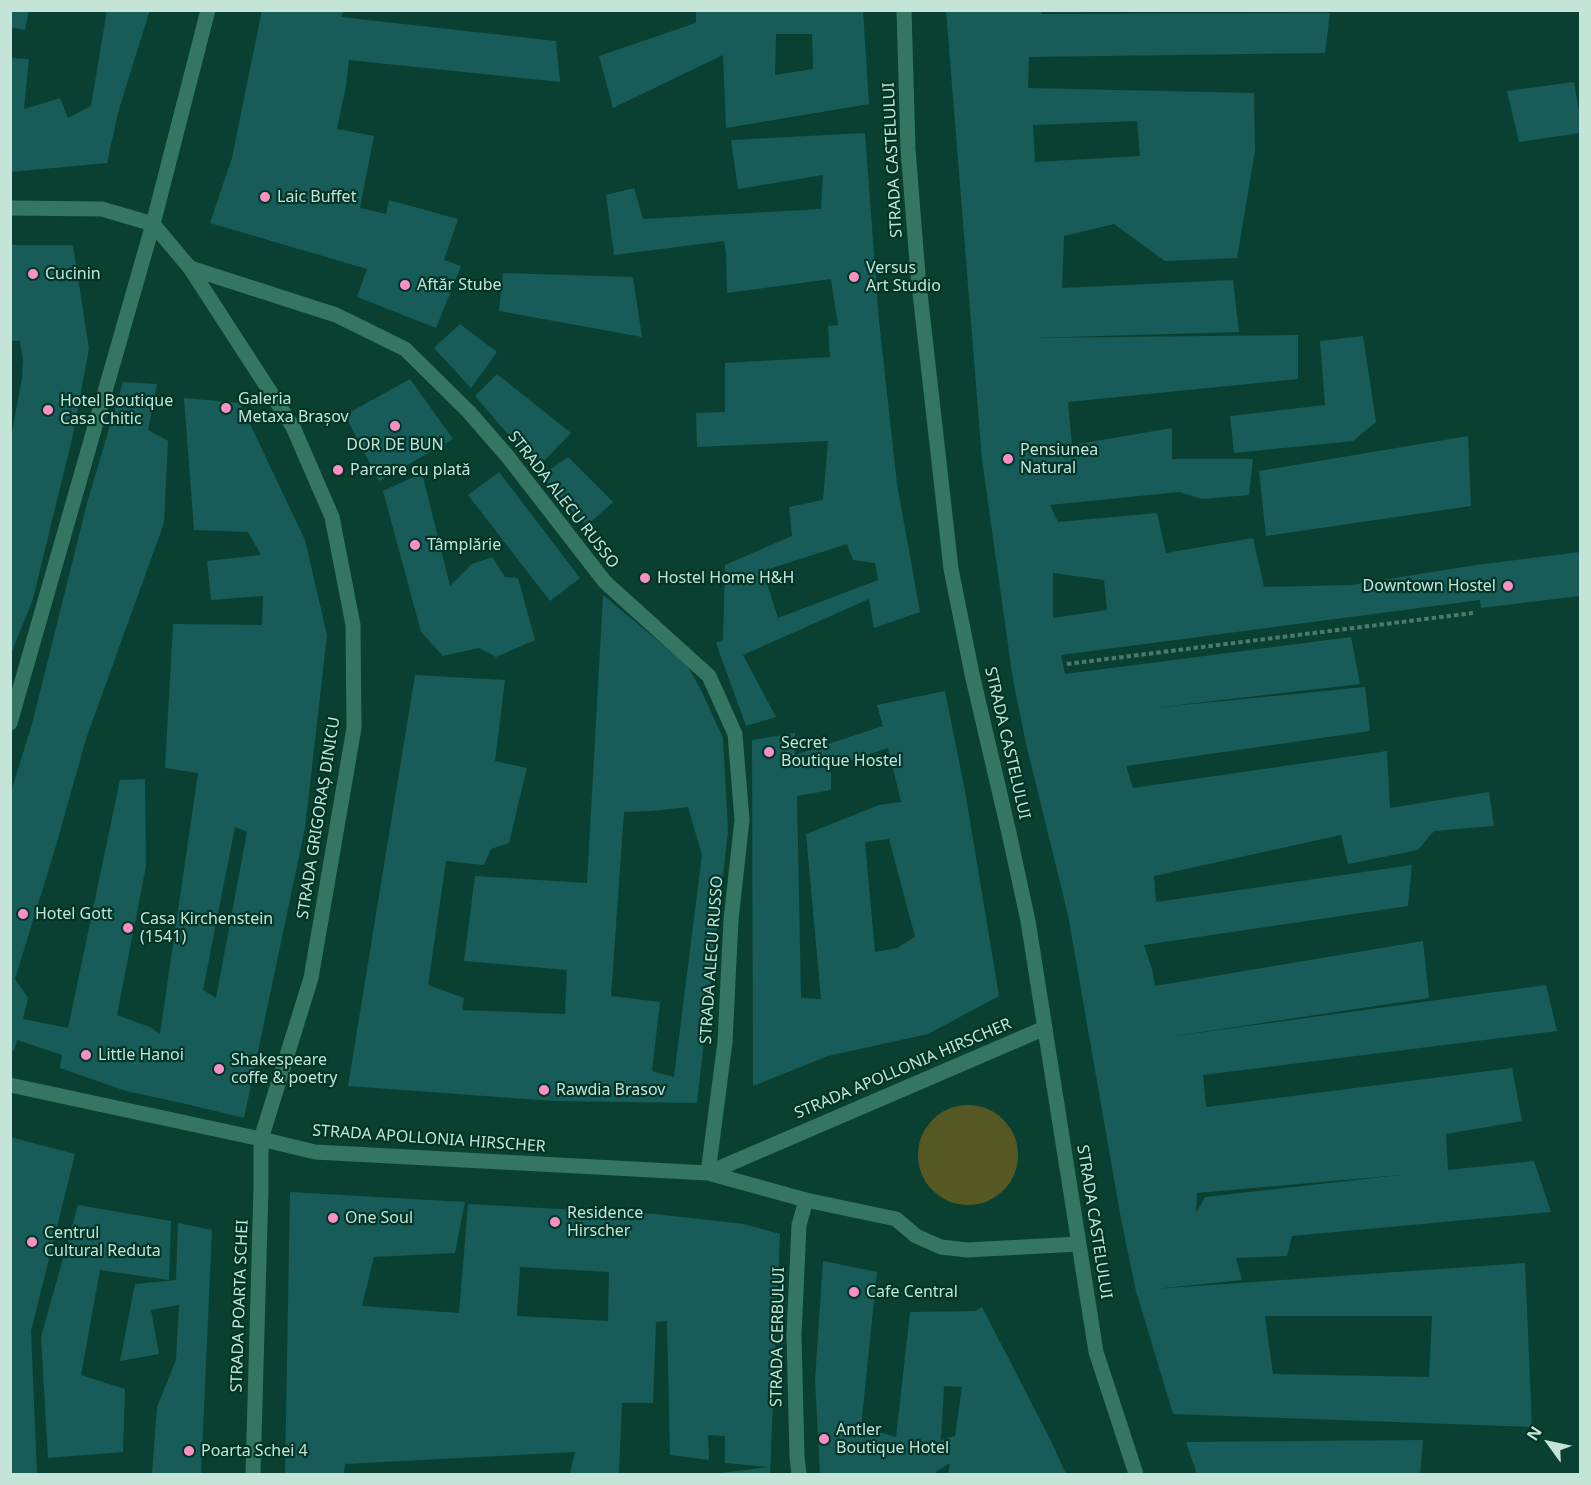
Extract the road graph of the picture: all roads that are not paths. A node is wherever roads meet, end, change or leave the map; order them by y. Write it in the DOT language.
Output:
graph roads {
  1 [pos="208,10"];
  2 [pos="904,10"];
  3 [pos="10,208"];
  4 [pos="153,224"];
  5 [pos="190,268"];
  6 [pos="10,723"];
  7 [pos="1045,1028"];
  8 [pos="10,1085"];
  9 [pos="261,1139"];
  10 [pos="708,1173"];
  11 [pos="806,1200"];
  12 [pos="1079,1244"];
  13 [pos="253,1474"];
  14 [pos="799,1474"];
  15 [pos="1136,1474"];
  1 -- 4 [label="street"];
  2 -- 7 [label="street, STRADA CASTELULUI"];
  3 -- 4 [label="street"];
  4 -- 5 [label="street, STRADA GRIGORAȘ DINICU"];
  4 -- 6 [label="street"];
  5 -- 9 [label="street, STRADA GRIGORAȘ DINICU"];
  5 -- 10 [label="street, STRADA ALECU RUSSO"];
  7 -- 10 [label="street, STRADA APOLLONIA HIRSCHER"];
  7 -- 12 [label="street, STRADA CASTELULUI"];
  8 -- 9 [label="street, STRADA APOLLONIA HIRSCHER"];
  9 -- 10 [label="street, STRADA APOLLONIA HIRSCHER"];
  9 -- 13 [label="street, STRADA POARTA SCHEI"];
  10 -- 11 [label="street, STRADA APOLLONIA HIRSCHER"];
  11 -- 12 [label="street, STRADA APOLLONIA HIRSCHER"];
  11 -- 14 [label="street, STRADA CERBULUI"];
  12 -- 15 [label="street, STRADA CASTELULUI"];
}
